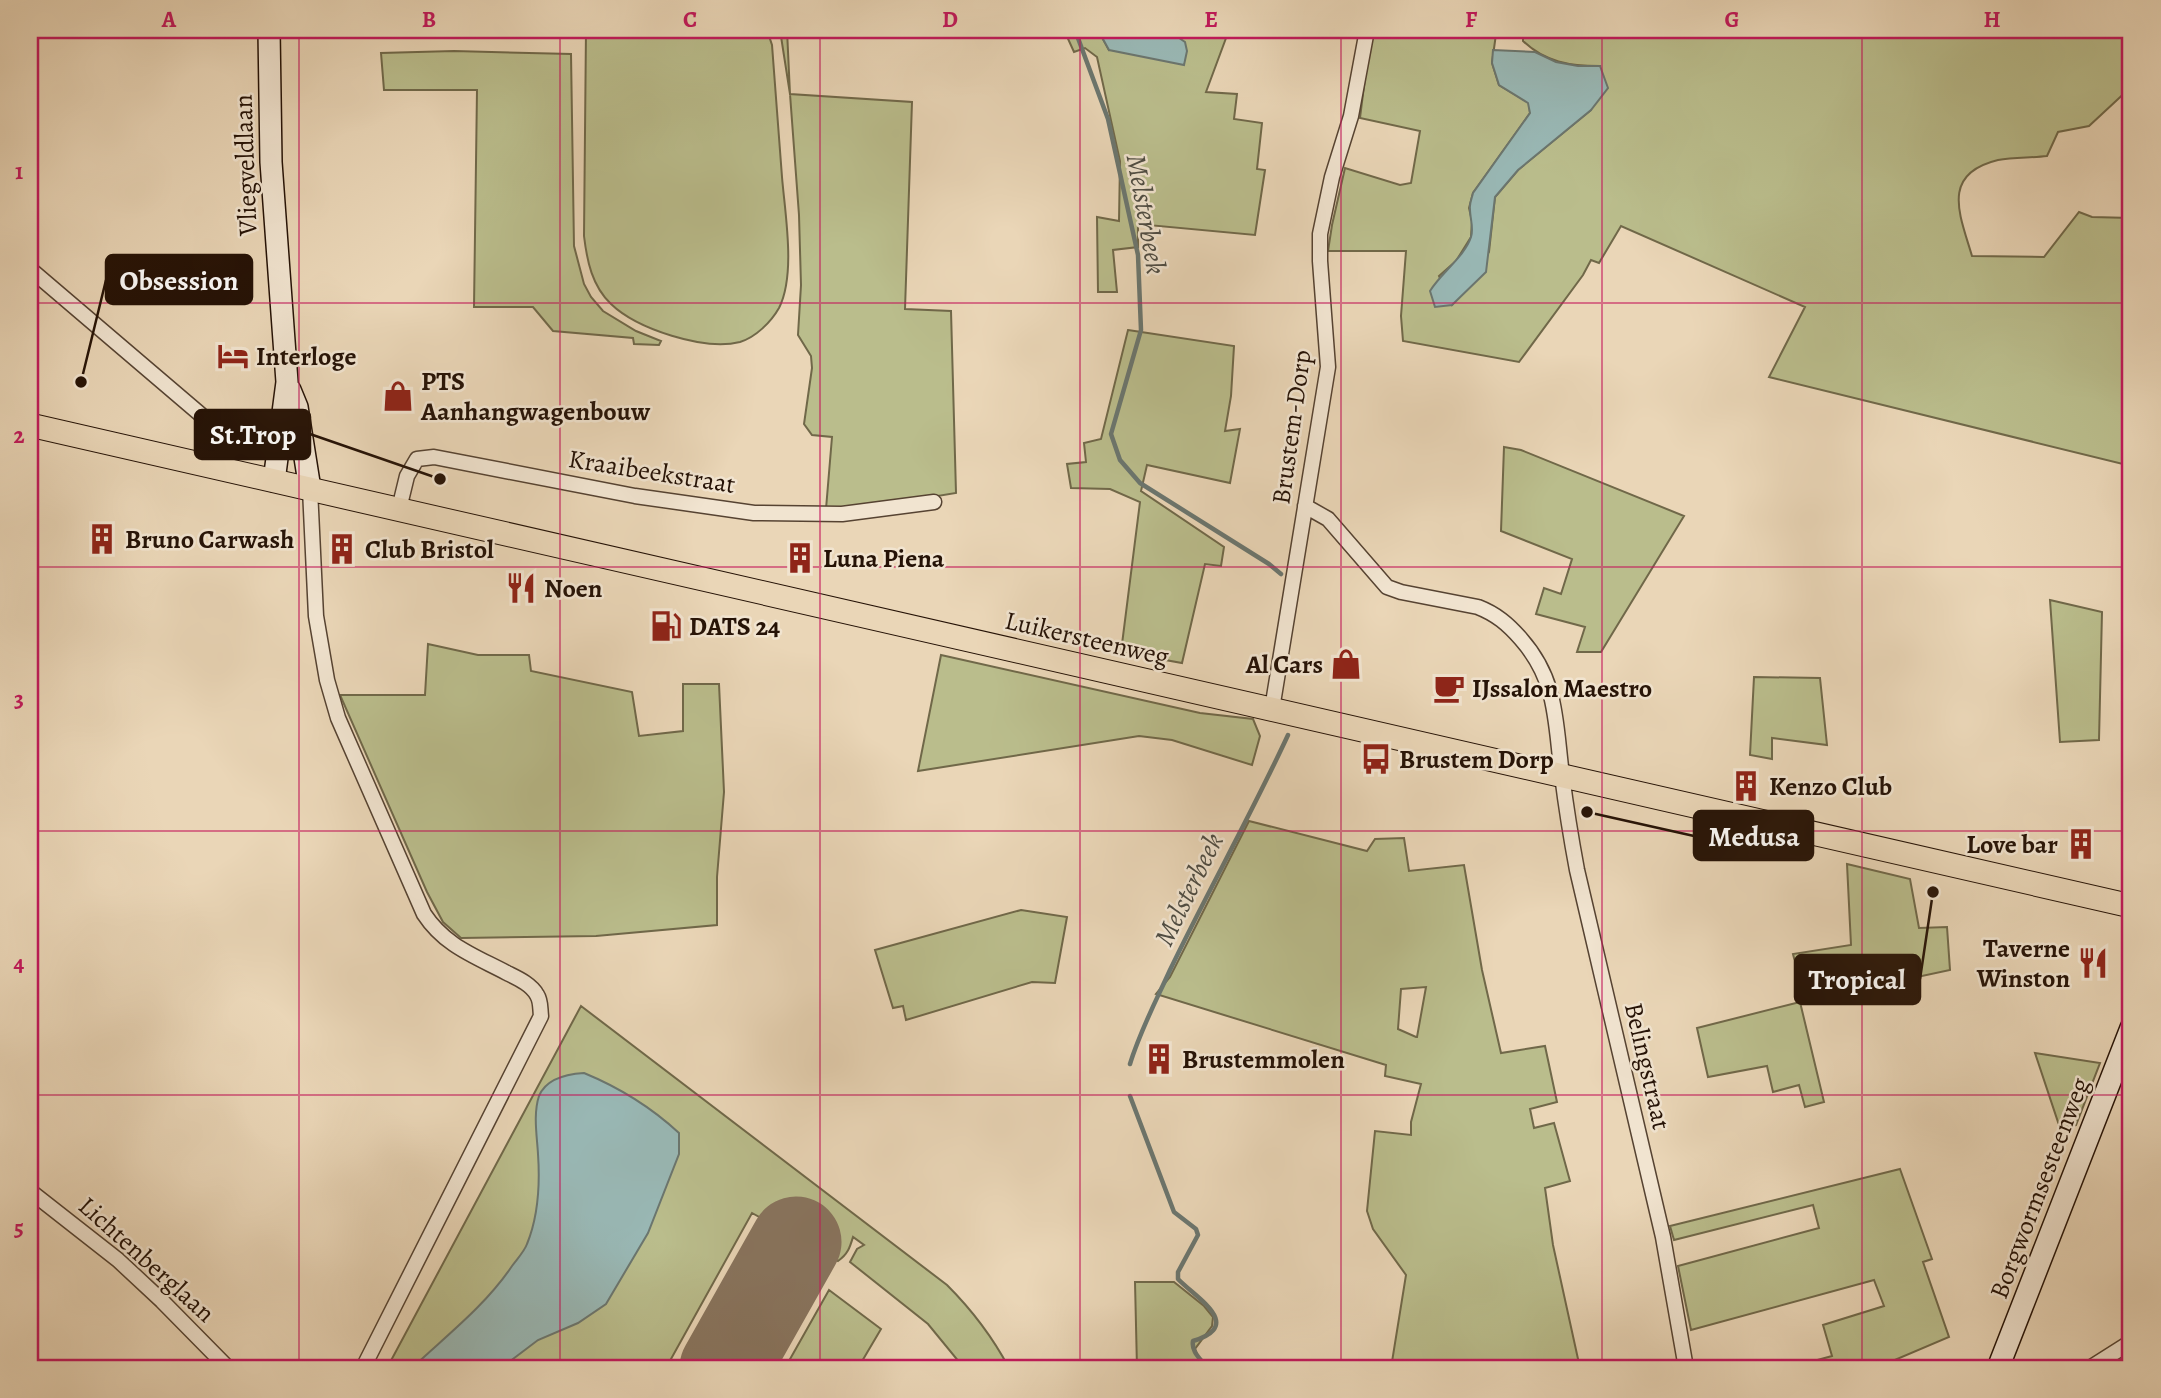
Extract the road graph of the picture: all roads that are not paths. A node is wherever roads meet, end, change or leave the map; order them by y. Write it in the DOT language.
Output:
graph roads {
  1 [pos="269,30"];
  2 [pos="1367,30"];
  3 [pos="30,269"];
  4 [pos="287,382"];
  5 [pos="30,425"];
  6 [pos="205,466"];
  7 [pos="274,481"];
  8 [pos="310,489"];
  9 [pos="934,502"];
  10 [pos="1305,506"];
  11 [pos="399,509"];
  12 [pos="1272,709"];
  13 [pos="1562,775"];
  14 [pos="2131,906"];
  15 [pos="2131,1028"];
  16 [pos="30,1191"];
  17 [pos="2131,1342"];
  18 [pos="228,1368"];
  19 [pos="363,1368"];
  20 [pos="1686,1368"];
  21 [pos="1998,1368"];
  22 [pos="2090,1368"];
  1 -- 4 [label="main road, Vliegveldlaan"];
  2 -- 10 [label="street, Brustem-Dorp"];
  3 -- 6 [label="street"];
  4 -- 7 [label="main road, Vliegveldlaan"];
  4 -- 8 [label="main road, Vliegveldlaan"];
  5 -- 6 [label="main road, Luikersteenweg"];
  6 -- 7 [label="main road, Luikersteenweg"];
  7 -- 8 [label="main road, Luikersteenweg"];
  8 -- 11 [label="main road, Luikersteenweg"];
  8 -- 19 [label="street"];
  9 -- 11 [label="street, Kraaibeekstraat"];
  10 -- 12 [label="street, Brustem-Dorp"];
  10 -- 13 [label="street, Belingstraat"];
  11 -- 12 [label="main road, Luikersteenweg"];
  12 -- 13 [label="main road, Luikersteenweg"];
  13 -- 14 [label="main road, Luikersteenweg"];
  13 -- 20 [label="street, Belingstraat"];
  15 -- 21 [label="main road, Borgwormsesteenweg"];
  16 -- 18 [label="street, Lichtenberglaan"];
  17 -- 22 [label="street"];
}
